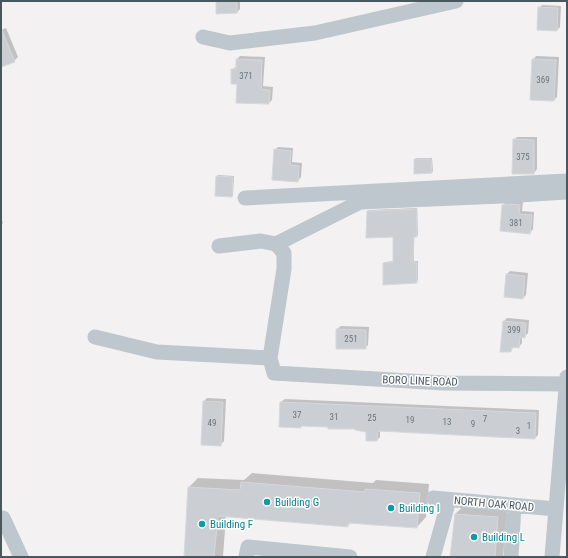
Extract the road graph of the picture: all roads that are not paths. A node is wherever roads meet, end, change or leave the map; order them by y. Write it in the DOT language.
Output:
graph roads {
  1 [pos="456,1"];
  2 [pos="202,37"];
  3 [pos="567,181"];
  4 [pos="567,192"];
  5 [pos="245,198"];
  6 [pos="276,244"];
  7 [pos="219,246"];
  8 [pos="95,337"];
  9 [pos="270,358"];
  10 [pos="567,381"];
  11 [pos="433,498"];
  12 [pos="449,500"];
  13 [pos="514,505"];
  14 [pos="556,509"];
  15 [pos="3,518"];
  16 [pos="21,557"];
  17 [pos="246,557"];
  18 [pos="350,557"];
  19 [pos="433,557"];
  20 [pos="511,557"];
  21 [pos="552,557"];
  1 -- 2 [label="street"];
  3 -- 5 [label="street"];
  4 -- 6 [label="street"];
  6 -- 7 [label="street"];
  6 -- 9 [label="street"];
  8 -- 9 [label="street"];
  9 -- 10 [label="street, BORO LINE ROAD"];
  10 -- 14 [label="street"];
  11 -- 12 [label="street, NORTH OAK ROAD"];
  12 -- 13 [label="street, NORTH OAK ROAD"];
  12 -- 19 [label="street"];
  13 -- 14 [label="street, NORTH OAK ROAD"];
  13 -- 20 [label="street"];
  14 -- 21 [label="street"];
  15 -- 16 [label="street"];
  17 -- 18 [label="street"];
}
